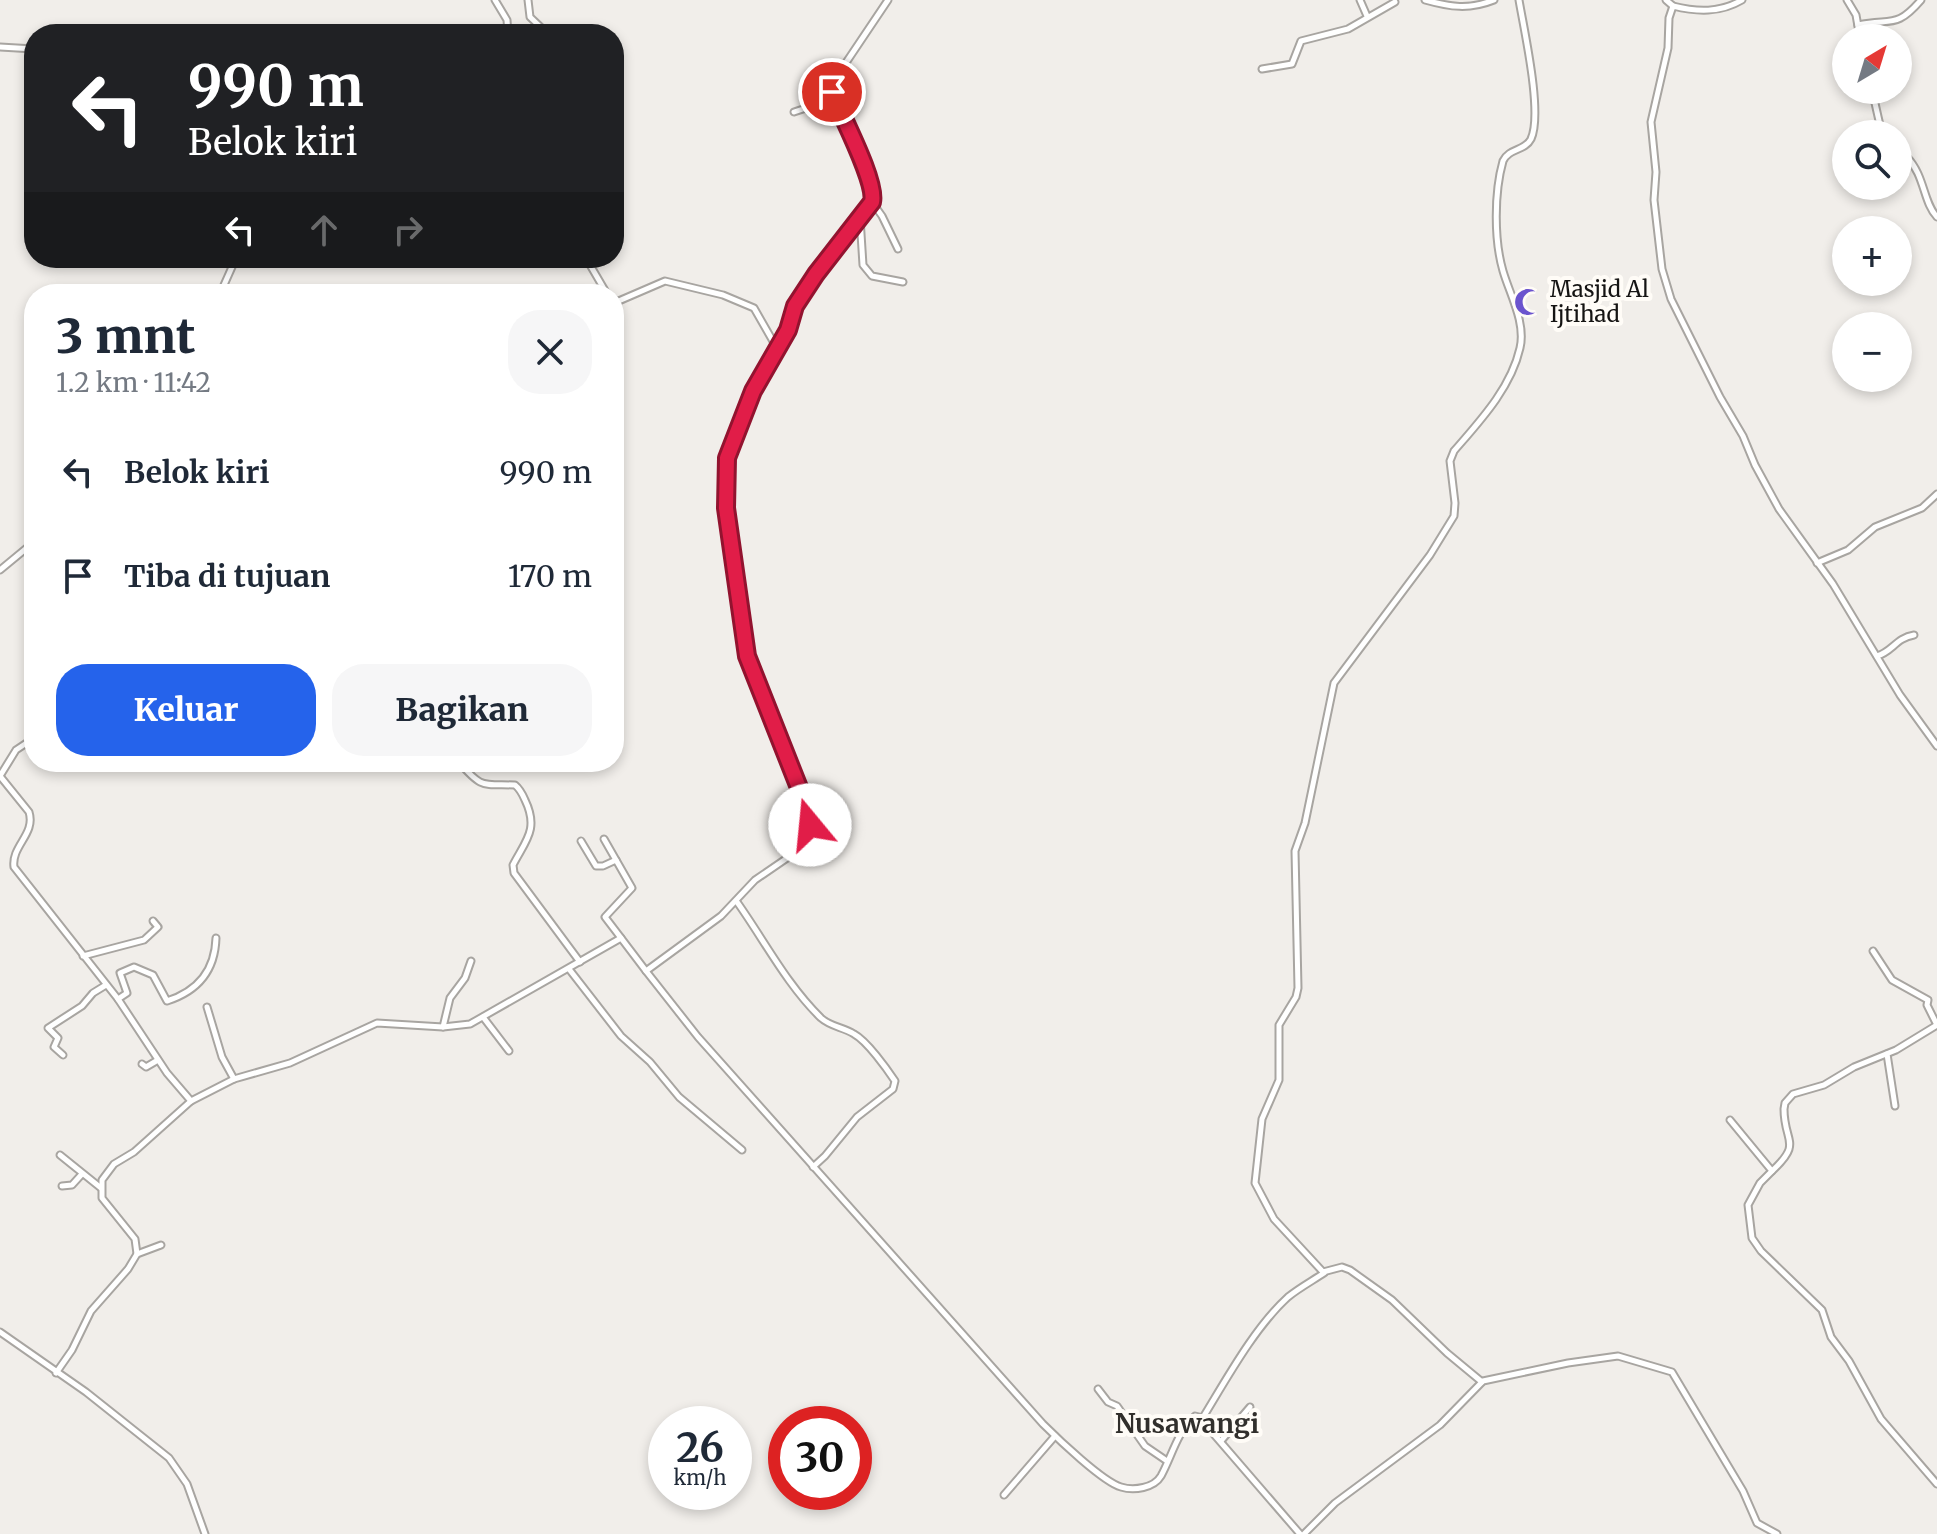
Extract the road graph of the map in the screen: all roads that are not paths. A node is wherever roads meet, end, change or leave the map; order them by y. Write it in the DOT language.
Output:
graph roads {
  1 [pos="495,0"];
  2 [pos="528,0"];
  3 [pos="888,0"];
  4 [pos="1360,0"];
  5 [pos="1425,0"];
  6 [pos="1494,0"];
  7 [pos="1519,0"];
  8 [pos="1666,0"];
  9 [pos="1742,0"];
  10 [pos="1847,0"];
  11 [pos="1921,0"];
  12 [pos="1396,1"];
  13 [pos="1673,6"];
  14 [pos="1367,16"];
  15 [pos="507,24"];
  16 [pos="536,24"];
  17 [pos="1858,24"];
  18 [pos="1866,24"];
  19 [pos="0,47"];
  20 [pos="24,48"];
  21 [pos="1262,69"];
  22 [pos="860,90"];
  23 [pos="835,100"];
  24 [pos="794,112"];
  25 [pos="1912,163"];
  26 [pos="872,202"];
  27 [pos="1937,217"];
  28 [pos="860,218"];
  29 [pos="898,249"];
  30 [pos="903,282"];
  31 [pos="624,299"];
  32 [pos="778,350"];
  33 [pos="1937,494"];
  34 [pos="24,550"];
  35 [pos="1817,563"];
  36 [pos="0,570"];
  37 [pos="1914,635"];
  38 [pos="1877,656"];
  39 [pos="24,744"];
  40 [pos="1937,746"];
  41 [pos="468,772"];
  42 [pos="0,776"];
  43 [pos="604,839"];
  44 [pos="581,841"];
  45 [pos="616,860"];
  46 [pos="737,902"];
  47 [pos="153,921"];
  48 [pos="216,938"];
  49 [pos="621,938"];
  50 [pos="1873,951"];
  51 [pos="82,956"];
  52 [pos="471,961"];
  53 [pos="580,962"];
  54 [pos="569,969"];
  55 [pos="646,971"];
  56 [pos="106,985"];
  57 [pos="118,999"];
  58 [pos="207,1007"];
  59 [pos="483,1017"];
  60 [pos="143,1022"];
  61 [pos="136,1026"];
  62 [pos="443,1027"];
  63 [pos="509,1051"];
  64 [pos="1887,1054"];
  65 [pos="63,1055"];
  66 [pos="158,1060"];
  67 [pos="142,1064"];
  68 [pos="234,1079"];
  69 [pos="191,1101"];
  70 [pos="1895,1106"];
  71 [pos="1730,1120"];
  72 [pos="742,1150"];
  73 [pos="60,1155"];
  74 [pos="813,1167"];
  75 [pos="1772,1171"];
  76 [pos="82,1174"];
  77 [pos="62,1186"];
  78 [pos="101,1188"];
  79 [pos="161,1245"];
  80 [pos="137,1254"];
  81 [pos="1325,1272"];
  82 [pos="0,1332"];
  83 [pos="56,1373"];
  84 [pos="1482,1382"];
  85 [pos="1098,1389"];
  86 [pos="1250,1407"];
  87 [pos="1202,1419"];
  88 [pos="1055,1436"];
  89 [pos="1221,1441"];
  90 [pos="1167,1461"];
  91 [pos="1937,1484"];
  92 [pos="1004,1495"];
  93 [pos="205,1534"];
  94 [pos="1302,1534"];
  95 [pos="1777,1534"];
  1 -- 15 [label="street"];
  2 -- 16 [label="street"];
  3 -- 23 [label="street"];
  4 -- 14 [label="street"];
  5 -- 6 [label="street"];
  7 -- 81 [label="street"];
  8 -- 13 [label="street"];
  9 -- 13 [label="street"];
  10 -- 17 [label="street"];
  11 -- 18 [label="street"];
  12 -- 14 [label="street"];
  13 -- 35 [label="street"];
  14 -- 21 [label="street"];
  19 -- 20 [label="street"];
  22 -- 23 [label="street"];
  23 -- 24 [label="street"];
  23 -- 26 [label="street"];
  25 -- 27 [label="street"];
  26 -- 28 [label="street"];
  26 -- 29 [label="street"];
  28 -- 30 [label="street"];
  28 -- 32 [label="street"];
  31 -- 32 [label="street"];
  32 -- 46 [label="street"];
  33 -- 35 [label="street"];
  34 -- 36 [label="street"];
  35 -- 38 [label="street"];
  37 -- 38 [label="street"];
  38 -- 40 [label="street"];
  39 -- 42 [label="street"];
  41 -- 53 [label="street"];
  42 -- 51 [label="street"];
  43 -- 45 [label="street"];
  44 -- 45 [label="street"];
  45 -- 49 [label="street"];
  46 -- 55 [label="street"];
  46 -- 74 [label="street"];
  47 -- 51 [label="street"];
  48 -- 57 [label="street"];
  49 -- 53 [label="street"];
  49 -- 55 [label="street"];
  50 -- 64 [label="street"];
  51 -- 56 [label="street"];
  52 -- 62 [label="street"];
  53 -- 54 [label="street"];
  54 -- 59 [label="street"];
  54 -- 72 [label="street"];
  55 -- 74 [label="street"];
  56 -- 57 [label="street"];
  56 -- 65 [label="street"];
  57 -- 61 [label="street"];
  58 -- 68 [label="street"];
  59 -- 62 [label="street"];
  59 -- 63 [label="street"];
  60 -- 61 [label="street"];
  61 -- 66 [label="street"];
  62 -- 68 [label="street"];
  64 -- 70 [label="street"];
  64 -- 75 [label="street"];
  66 -- 67 [label="street"];
  66 -- 69 [label="street"];
  68 -- 69 [label="street"];
  69 -- 78 [label="street"];
  71 -- 75 [label="street"];
  73 -- 76 [label="street"];
  74 -- 88 [label="street"];
  75 -- 91 [label="street"];
  76 -- 77 [label="street"];
  76 -- 78 [label="street"];
  78 -- 80 [label="street"];
  79 -- 80 [label="street"];
  80 -- 83 [label="street"];
  81 -- 84 [label="street"];
  81 -- 87 [label="street"];
  82 -- 83 [label="street"];
  83 -- 93 [label="street"];
  84 -- 94 [label="street"];
  84 -- 95 [label="street"];
  85 -- 90 [label="street"];
  86 -- 89 [label="street"];
  87 -- 89 [label="street"];
  87 -- 90 [label="street"];
  88 -- 90 [label="street"];
  88 -- 92 [label="street"];
  89 -- 94 [label="street"];
}
